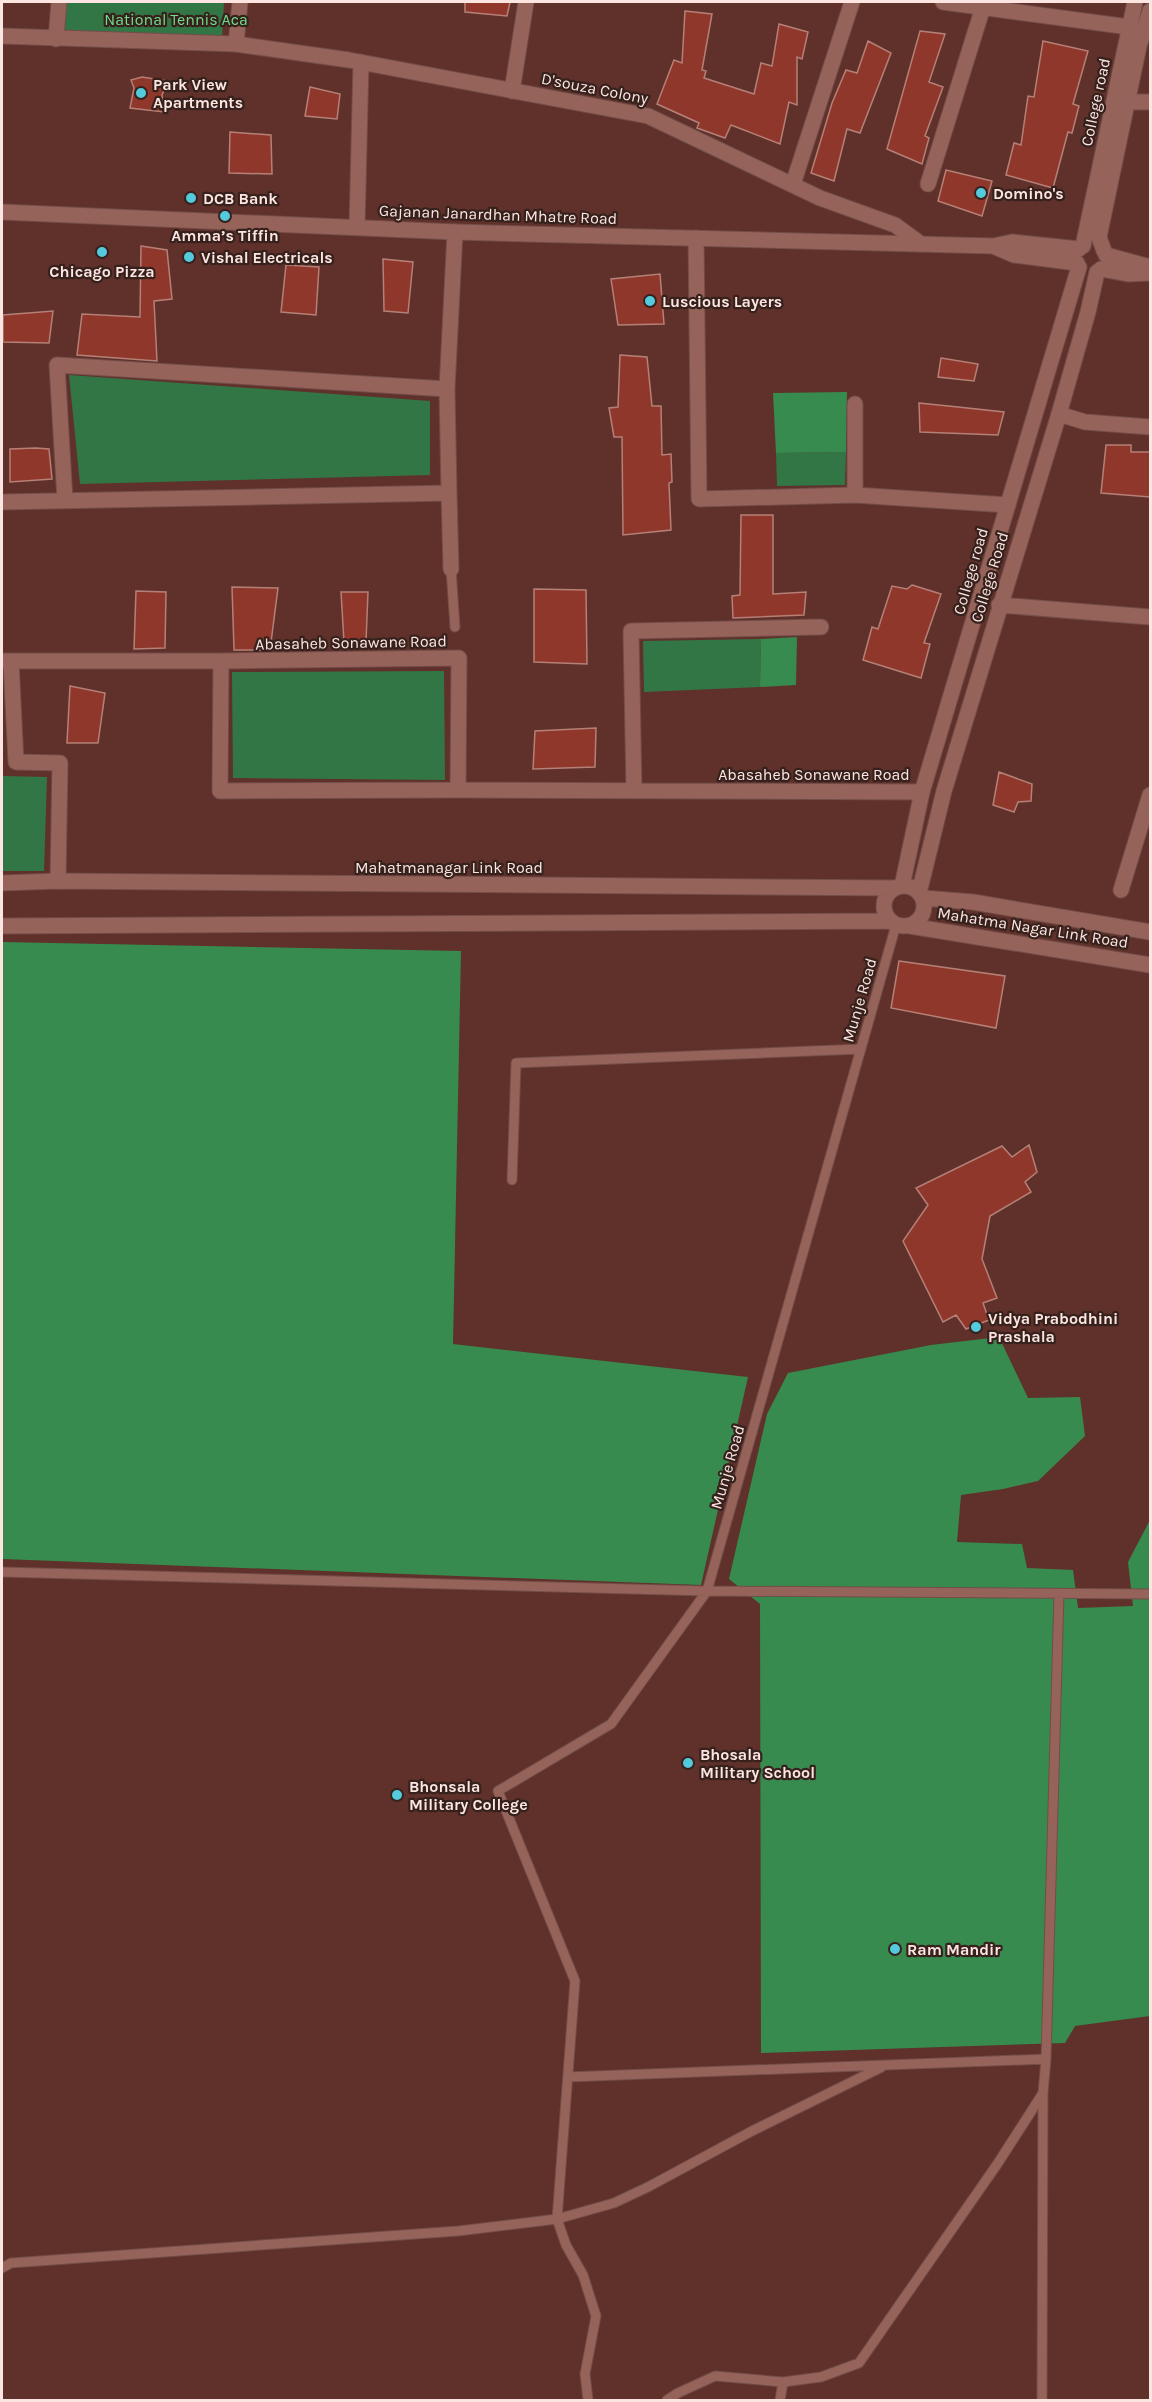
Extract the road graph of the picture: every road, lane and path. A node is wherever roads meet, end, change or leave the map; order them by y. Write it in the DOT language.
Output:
graph roads {
  1 [pos="59,2"];
  2 [pos="240,2"];
  3 [pos="526,2"];
  4 [pos="852,2"];
  5 [pos="943,2"];
  6 [pos="1135,2"];
  7 [pos="983,7"];
  8 [pos="1150,11"];
  9 [pos="1129,27"];
  10 [pos="2,36"];
  11 [pos="56,39"];
  12 [pos="237,44"];
  13 [pos="361,62"];
  14 [pos="512,91"];
  15 [pos="1127,102"];
  16 [pos="1150,102"];
  17 [pos="793,184"];
  18 [pos="928,184"];
  19 [pos="2,212"];
  20 [pos="357,227"];
  21 [pos="455,232"];
  22 [pos="696,238"];
  23 [pos="921,244"];
  24 [pos="1079,256"];
  25 [pos="1102,262"];
  26 [pos="1150,267"];
  27 [pos="1150,273"];
  28 [pos="447,388"];
  29 [pos="855,404"];
  30 [pos="1059,414"];
  31 [pos="1150,427"];
  32 [pos="449,493"];
  33 [pos="855,495"];
  34 [pos="65,500"];
  35 [pos="2,502"];
  36 [pos="1008,505"];
  37 [pos="451,569"];
  38 [pos="999,605"];
  39 [pos="1150,617"];
  40 [pos="455,627"];
  41 [pos="822,627"];
  42 [pos="6,661"];
  43 [pos="221,661"];
  44 [pos="9,762"];
  45 [pos="458,790"];
  46 [pos="634,791"];
  47 [pos="922,792"];
  48 [pos="1150,795"];
  49 [pos="58,882"];
  50 [pos="2,883"];
  51 [pos="899,887"];
  52 [pos="1121,890"];
  53 [pos="921,896"];
  54 [pos="899,924"];
  55 [pos="2,926"];
  56 [pos="1150,932"];
  57 [pos="1150,965"];
  58 [pos="861,1049"];
  59 [pos="512,1180"];
  60 [pos="2,1572"];
  61 [pos="707,1591"];
  62 [pos="1059,1594"];
  63 [pos="1150,1594"];
  64 [pos="1046,2059"];
  65 [pos="887,2065"];
  66 [pos="568,2077"];
  67 [pos="1043,2093"];
  68 [pos="558,2218"];
  69 [pos="2,2268"];
  70 [pos="783,2382"];
  71 [pos="588,2400"];
  72 [pos="667,2400"];
  73 [pos="780,2400"];
  74 [pos="1042,2400"];
  1 -- 11 [label="street"];
  2 -- 12 [label="street"];
  3 -- 14 [label="street"];
  4 -- 17 [label="street"];
  5 -- 7 [label="street"];
  6 -- 9 [label="street, College road"];
  7 -- 9 [label="street"];
  7 -- 18 [label="street"];
  8 -- 15 [label="street, College Road"];
  9 -- 24 [label="street, College road"];
  10 -- 11 [label="street, D'souza Colony"];
  11 -- 12 [label="street, D'souza Colony"];
  12 -- 13 [label="street, D'souza Colony"];
  13 -- 14 [label="street, D'souza Colony"];
  13 -- 20 [label="street"];
  14 -- 17 [label="street, D'souza Colony"];
  15 -- 16 [label="street"];
  15 -- 25 [label="street, College Road"];
  17 -- 23 [label="street, D'souza Colony"];
  19 -- 20 [label="street, Gajanan Janardhan Mhatre Road"];
  20 -- 21 [label="street, Gajanan Janardhan Mhatre Road"];
  21 -- 22 [label="street, Gajanan Janardhan Mhatre Road"];
  21 -- 28 [label="street"];
  22 -- 23 [label="street, Gajanan Janardhan Mhatre Road"];
  22 -- 33 [label="street"];
  23 -- 24 [label="street, Gajanan Janardhan Mhatre Road"];
  24 -- 25 [label="street"];
  24 -- 25 [label="street"];
  24 -- 36 [label="street, College road"];
  25 -- 26 [label="street"];
  25 -- 27 [label="street"];
  25 -- 30 [label="street, College Road"];
  28 -- 32 [label="street"];
  28 -- 34 [label="street"];
  29 -- 33 [label="street"];
  30 -- 31 [label="street"];
  30 -- 38 [label="street, College Road"];
  32 -- 34 [label="street"];
  32 -- 37 [label="street"];
  33 -- 36 [label="street"];
  34 -- 35 [label="street"];
  36 -- 47 [label="street, College road"];
  37 -- 40 [label="lane"];
  38 -- 39 [label="street"];
  38 -- 53 [label="street, College Road"];
  41 -- 46 [label="street"];
  42 -- 43 [label="street, Abasaheb Sonawane Road"];
  42 -- 44 [label="street, Abasaheb Sonawane Road"];
  43 -- 45 [label="street, Abasaheb Sonawane Road"];
  43 -- 45 [label="street, Abasaheb Sonawane Road"];
  44 -- 49 [label="street, Abasaheb Sonawane Road"];
  45 -- 46 [label="street, Abasaheb Sonawane Road"];
  46 -- 47 [label="street, Abasaheb Sonawane Road"];
  47 -- 51 [label="street, College road"];
  48 -- 52 [label="street"];
  49 -- 50 [label="street, Mahatmanagar Link Road"];
  49 -- 51 [label="street, Mahatmanagar Link Road"];
  51 -- 53 [label="street"];
  51 -- 54 [label="street"];
  53 -- 54 [label="street"];
  53 -- 56 [label="street, Mahatma Nagar Link Road"];
  54 -- 55 [label="street"];
  54 -- 57 [label="street, Mahatma Nagar Link Road"];
  54 -- 58 [label="lane, Munje Road"];
  58 -- 59 [label="lane"];
  58 -- 61 [label="lane, Munje Road"];
  60 -- 61 [label="lane"];
  61 -- 62 [label="lane"];
  61 -- 66 [label="lane, Munje Road"];
  62 -- 63 [label="lane"];
  62 -- 64 [label="lane"];
  64 -- 65 [label="lane"];
  64 -- 67 [label="lane"];
  65 -- 66 [label="lane"];
  65 -- 68 [label="lane"];
  66 -- 68 [label="lane"];
  67 -- 70 [label="lane"];
  67 -- 74 [label="lane"];
  68 -- 69 [label="lane"];
  68 -- 71 [label="lane"];
  70 -- 72 [label="lane"];
  70 -- 73 [label="lane"];
}
